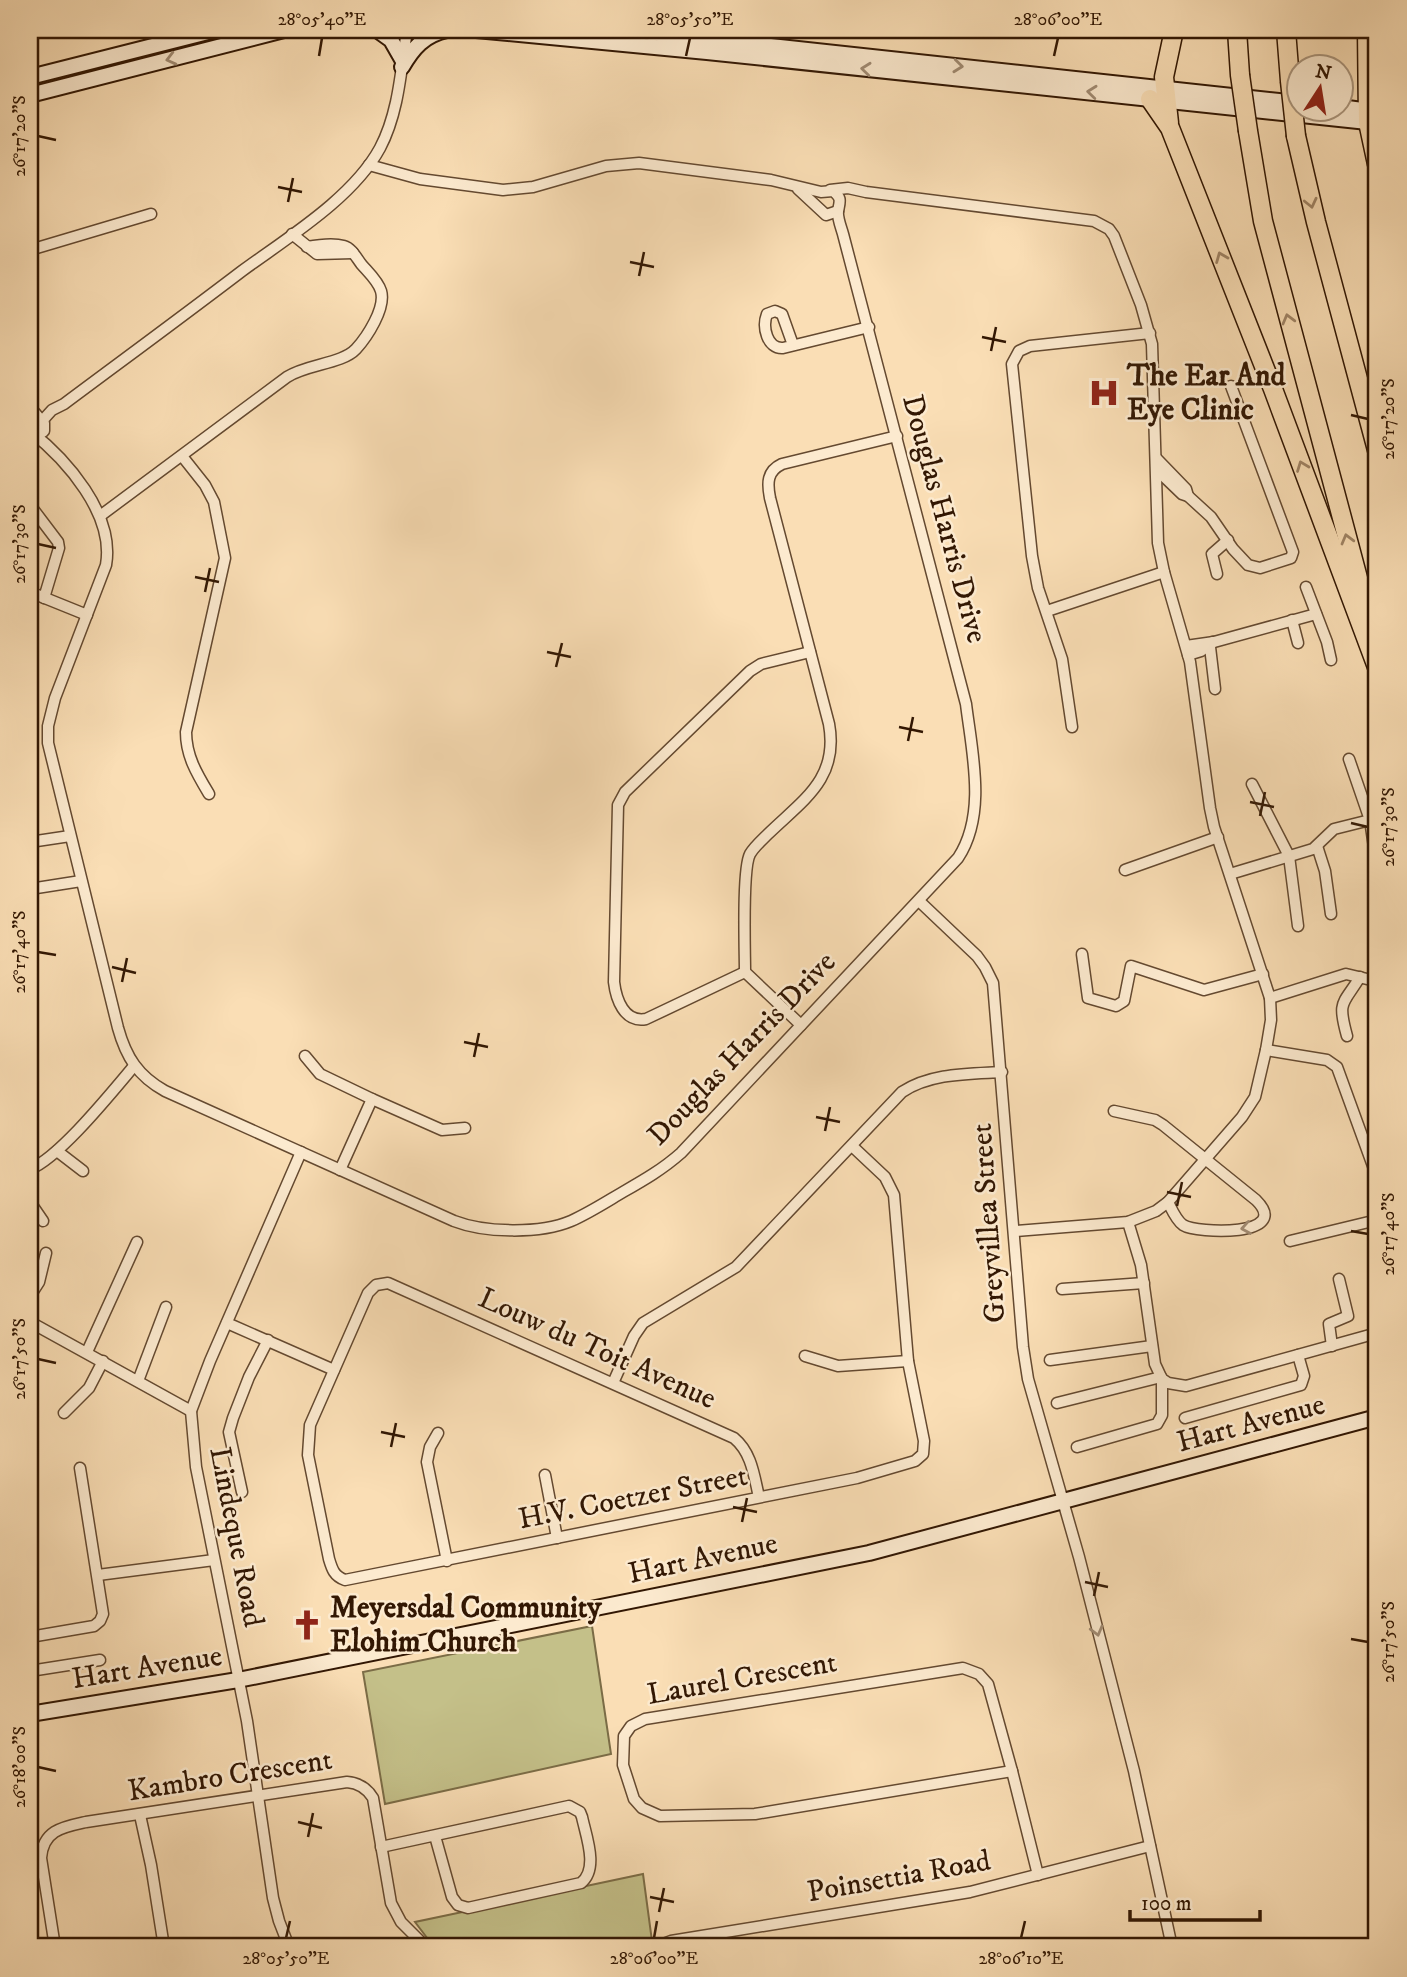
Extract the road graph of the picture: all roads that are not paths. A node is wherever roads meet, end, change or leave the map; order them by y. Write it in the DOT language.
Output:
graph roads {
  1 [pos="216,30"];
  2 [pos="284,30"];
  3 [pos="377,30"];
  4 [pos="407,30"];
  5 [pos="447,30"];
  6 [pos="476,30"];
  7 [pos="622,30"];
  8 [pos="1174,30"];
  9 [pos="1237,30"];
  10 [pos="1286,30"];
  11 [pos="1367,30"];
  12 [pos="402,64"];
  13 [pos="30,77"];
  14 [pos="30,95"];
  15 [pos="1161,96"];
  16 [pos="1284,102"];
  17 [pos="1354,109"];
  18 [pos="1374,113"];
  19 [pos="1377,157"];
  20 [pos="1377,164"];
  21 [pos="369,165"];
  22 [pos="795,187"];
  23 [pos="825,191"];
  24 [pos="866,192"];
  25 [pos="816,205"];
  26 [pos="840,207"];
  27 [pos="151,214"];
  28 [pos="826,215"];
  29 [pos="30,232"];
  30 [pos="292,234"];
  31 [pos="842,234"];
  32 [pos="32,249"];
  33 [pos="869,327"];
  34 [pos="1150,333"];
  35 [pos="793,345"];
  36 [pos="1231,386"];
  37 [pos="30,407"];
  38 [pos="37,428"];
  39 [pos="897,436"];
  40 [pos="1377,450"];
  41 [pos="182,456"];
  42 [pos="1156,458"];
  43 [pos="1157,470"];
  44 [pos="1188,496"];
  45 [pos="30,505"];
  46 [pos="100,516"];
  47 [pos="1228,540"];
  48 [pos="1164,572"];
  49 [pos="1217,574"];
  50 [pos="1306,587"];
  51 [pos="30,592"];
  52 [pos="44,598"];
  53 [pos="1046,611"];
  54 [pos="1316,614"];
  55 [pos="87,615"];
  56 [pos="1292,620"];
  57 [pos="1298,643"];
  58 [pos="1212,645"];
  59 [pos="1187,651"];
  60 [pos="810,652"];
  61 [pos="1377,652"];
  62 [pos="1331,660"];
  63 [pos="1377,667"];
  64 [pos="1215,689"];
  65 [pos="1072,727"];
  66 [pos="1349,759"];
  67 [pos="1252,784"];
  68 [pos="209,794"];
  69 [pos="1370,820"];
  70 [pos="70,836"];
  71 [pos="1218,837"];
  72 [pos="30,842"];
  73 [pos="1317,846"];
  74 [pos="1289,856"];
  75 [pos="1377,867"];
  76 [pos="1125,870"];
  77 [pos="1230,874"];
  78 [pos="81,881"];
  79 [pos="30,889"];
  80 [pos="919,901"];
  81 [pos="1331,914"];
  82 [pos="1298,926"];
  83 [pos="1083,954"];
  84 [pos="745,972"];
  85 [pos="1263,974"];
  86 [pos="1360,977"];
  87 [pos="1377,978"];
  88 [pos="1270,998"];
  89 [pos="801,1025"];
  90 [pos="1347,1036"];
  91 [pos="1266,1050"];
  92 [pos="305,1056"];
  93 [pos="134,1066"];
  94 [pos="1002,1072"];
  95 [pos="372,1099"];
  96 [pos="1114,1111"];
  97 [pos="465,1128"];
  98 [pos="852,1146"];
  99 [pos="57,1150"];
  100 [pos="301,1152"];
  101 [pos="1205,1158"];
  102 [pos="30,1169"];
  103 [pos="340,1170"];
  104 [pos="83,1171"];
  105 [pos="1377,1177"];
  106 [pos="30,1202"];
  107 [pos="1168,1202"];
  108 [pos="1377,1220"];
  109 [pos="43,1221"];
  110 [pos="1128,1222"];
  111 [pos="1015,1231"];
  112 [pos="1290,1241"];
  113 [pos="137,1242"];
  114 [pos="46,1253"];
  115 [pos="1339,1279"];
  116 [pos="1144,1283"];
  117 [pos="379,1284"];
  118 [pos="1062,1289"];
  119 [pos="30,1296"];
  120 [pos="166,1307"];
  121 [pos="30,1322"];
  122 [pos="227,1323"];
  123 [pos="1377,1333"];
  124 [pos="268,1340"];
  125 [pos="1152,1346"];
  126 [pos="1332,1346"];
  127 [pos="87,1352"];
  128 [pos="1298,1355"];
  129 [pos="805,1356"];
  130 [pos="1049,1360"];
  131 [pos="103,1361"];
  132 [pos="908,1361"];
  133 [pos="334,1370"];
  134 [pos="1161,1378"];
  135 [pos="138,1381"];
  136 [pos="613,1383"];
  137 [pos="1058,1403"];
  138 [pos="191,1411"];
  139 [pos="64,1413"];
  140 [pos="1377,1417"];
  141 [pos="1185,1418"];
  142 [pos="438,1433"];
  143 [pos="1077,1447"];
  144 [pos="80,1468"];
  145 [pos="545,1475"];
  146 [pos="242,1492"];
  147 [pos="759,1497"];
  148 [pos="1060,1502"];
  149 [pos="557,1538"];
  150 [pos="214,1560"];
  151 [pos="447,1560"];
  152 [pos="98,1575"];
  153 [pos="30,1637"];
  154 [pos="100,1660"];
  155 [pos="30,1671"];
  156 [pos="238,1680"];
  157 [pos="30,1714"];
  158 [pos="1012,1771"];
  159 [pos="257,1797"];
  160 [pos="140,1815"];
  161 [pos="435,1836"];
  162 [pos="1150,1846"];
  163 [pos="381,1847"];
  164 [pos="1038,1875"];
  165 [pos="55,1947"];
  166 [pos="164,1947"];
  167 [pos="289,1947"];
  168 [pos="426,1947"];
  169 [pos="655,1947"];
  170 [pos="1172,1947"];
  1 -- 13 [label="street"];
  2 -- 14 [label="street, one-way"];
  3 -- 12 [label="street"];
  4 -- 12 [label="street"];
  5 -- 12 [label="street"];
  15 -- 6 [label="street, one-way"];
  7 -- 15 [label="street, one-way"];
  8 -- 15 [label="highway"];
  61 -- 9 [label="highway, one-way, bridge"];
  10 -- 40 [label="highway, one-way, bridge"];
  11 -- 18 [label="highway"];
  12 -- 21 [label="street"];
  15 -- 16 [label="street"];
  15 -- 18 [label="street"];
  63 -- 15 [label="highway, one-way"];
  17 -- 18 [label="street"];
  18 -- 19 [label="highway"];
  19 -- 20 [label="highway"];
  21 -- 22 [label="street, Douglas Harris Drive"];
  21 -- 30 [label="street"];
  22 -- 23 [label="street, Douglas Harris Drive"];
  22 -- 25 [label="street, Douglas Harris Drive"];
  23 -- 24 [label="street, Douglas Harris Drive"];
  23 -- 25 [label="street"];
  23 -- 26 [label="street"];
  24 -- 26 [label="street"];
  24 -- 34 [label="street, Douglas Harris Drive"];
  25 -- 28 [label="street, Douglas Harris Drive"];
  26 -- 28 [label="street"];
  26 -- 31 [label="street"];
  27 -- 32 [label="street"];
  28 -- 31 [label="street, Douglas Harris Drive"];
  29 -- 32 [label="street"];
  30 -- 38 [label="street"];
  30 -- 41 [label="street"];
  31 -- 33 [label="street, Douglas Harris Drive"];
  33 -- 35 [label="street"];
  33 -- 39 [label="street, Douglas Harris Drive"];
  34 -- 42 [label="street, Douglas Harris Drive"];
  34 -- 53 [label="street"];
  36 -- 47 [label="street"];
  37 -- 38 [label="street, Douglas Harris Drive"];
  38 -- 46 [label="street, Douglas Harris Drive"];
  39 -- 60 [label="street"];
  39 -- 80 [label="street, Douglas Harris Drive"];
  41 -- 46 [label="street"];
  41 -- 68 [label="street"];
  42 -- 43 [label="street, Douglas Harris Drive"];
  42 -- 44 [label="street"];
  43 -- 44 [label="street"];
  43 -- 48 [label="street, Douglas Harris Drive"];
  44 -- 47 [label="street"];
  45 -- 52 [label="street"];
  46 -- 55 [label="street, Douglas Harris Drive"];
  47 -- 49 [label="street"];
  48 -- 53 [label="street"];
  48 -- 59 [label="street, Douglas Harris Drive"];
  50 -- 54 [label="street"];
  51 -- 52 [label="street"];
  52 -- 55 [label="street"];
  53 -- 65 [label="street"];
  54 -- 56 [label="street"];
  54 -- 62 [label="street"];
  55 -- 70 [label="street, Douglas Harris Drive"];
  56 -- 57 [label="street"];
  56 -- 58 [label="street"];
  58 -- 59 [label="street"];
  58 -- 64 [label="street"];
  59 -- 71 [label="street, Douglas Harris Drive"];
  60 -- 84 [label="street"];
  60 -- 84 [label="street"];
  66 -- 69 [label="street"];
  67 -- 74 [label="street"];
  69 -- 73 [label="street"];
  69 -- 75 [label="street"];
  70 -- 72 [label="street"];
  70 -- 78 [label="street, Douglas Harris Drive"];
  71 -- 76 [label="street"];
  71 -- 77 [label="street, Douglas Harris Drive"];
  73 -- 74 [label="street"];
  73 -- 81 [label="street"];
  74 -- 77 [label="street"];
  74 -- 82 [label="street"];
  77 -- 85 [label="street, Douglas Harris Drive"];
  78 -- 79 [label="street"];
  78 -- 93 [label="street, Douglas Harris Drive"];
  80 -- 89 [label="street, Douglas Harris Drive"];
  80 -- 94 [label="street, Greyvillea Street"];
  83 -- 85 [label="street"];
  84 -- 89 [label="street"];
  85 -- 88 [label="street, Douglas Harris Drive"];
  86 -- 87 [label="street"];
  86 -- 88 [label="street"];
  86 -- 90 [label="street"];
  88 -- 91 [label="street, Douglas Harris Drive"];
  89 -- 103 [label="street, Douglas Harris Drive"];
  91 -- 101 [label="street, Douglas Harris Drive"];
  91 -- 105 [label="street"];
  92 -- 95 [label="street"];
  93 -- 99 [label="street"];
  93 -- 100 [label="street, Douglas Harris Drive"];
  94 -- 98 [label="street"];
  94 -- 111 [label="street, Greyvillea Street"];
  95 -- 97 [label="street"];
  95 -- 103 [label="street"];
  96 -- 101 [label="street"];
  98 -- 132 [label="street, H.V. Coetzer Street"];
  98 -- 136 [label="street"];
  99 -- 102 [label="street"];
  99 -- 104 [label="street"];
  100 -- 103 [label="street, Douglas Harris Drive"];
  100 -- 122 [label="street, Lindeque Road"];
  101 -- 107 [label="street, Douglas Harris Drive"];
  101 -- 107 [label="street, one-way"];
  106 -- 109 [label="street"];
  107 -- 110 [label="street"];
  108 -- 112 [label="street"];
  110 -- 111 [label="street"];
  110 -- 116 [label="street"];
  111 -- 148 [label="street, Greyvillea Street"];
  113 -- 127 [label="street"];
  114 -- 119 [label="street"];
  115 -- 126 [label="street"];
  116 -- 118 [label="street"];
  116 -- 125 [label="street"];
  117 -- 133 [label="street, H.V. Coetzer Street"];
  117 -- 136 [label="street, Louw du Toit Avenue"];
  120 -- 135 [label="street"];
  121 -- 127 [label="street"];
  122 -- 124 [label="street"];
  122 -- 138 [label="street, Lindeque Road"];
  123 -- 126 [label="street"];
  124 -- 133 [label="street"];
  124 -- 146 [label="street"];
  125 -- 130 [label="street"];
  125 -- 134 [label="street"];
  126 -- 128 [label="street"];
  127 -- 131 [label="street"];
  128 -- 134 [label="street"];
  128 -- 141 [label="street"];
  129 -- 132 [label="street"];
  131 -- 135 [label="street"];
  131 -- 139 [label="street"];
  132 -- 147 [label="street, H.V. Coetzer Street"];
  133 -- 151 [label="street, H.V. Coetzer Street"];
  134 -- 137 [label="street"];
  134 -- 143 [label="street"];
  135 -- 138 [label="street"];
  136 -- 147 [label="street, Louw du Toit Avenue"];
  138 -- 150 [label="street, Lindeque Road"];
  140 -- 148 [label="street, Hart Avenue"];
  142 -- 151 [label="street"];
  144 -- 152 [label="street"];
  145 -- 149 [label="street"];
  147 -- 149 [label="street, H.V. Coetzer Street"];
  148 -- 156 [label="street, Hart Avenue"];
  148 -- 162 [label="street, Greyvillea Street, one-way"];
  149 -- 151 [label="street, H.V. Coetzer Street"];
  150 -- 152 [label="street"];
  150 -- 156 [label="street, Lindeque Road"];
  152 -- 153 [label="street"];
  154 -- 155 [label="street"];
  156 -- 157 [label="street, Hart Avenue"];
  156 -- 159 [label="street, Lindeque Road"];
  158 -- 158 [label="street, Laurel Crescent"];
  158 -- 164 [label="street"];
  159 -- 160 [label="street, Kambro Crescent"];
  159 -- 163 [label="street, Kambro Crescent"];
  159 -- 167 [label="street, Lindeque Road"];
  160 -- 165 [label="street, Kambro Crescent"];
  160 -- 166 [label="street"];
  161 -- 161 [label="street"];
  161 -- 163 [label="street"];
  162 -- 164 [label="street, Poinsettia Road"];
  162 -- 170 [label="street, Greyvillea Street"];
  163 -- 168 [label="street, Kambro Crescent"];
  164 -- 169 [label="street, Poinsettia Road"];
}
